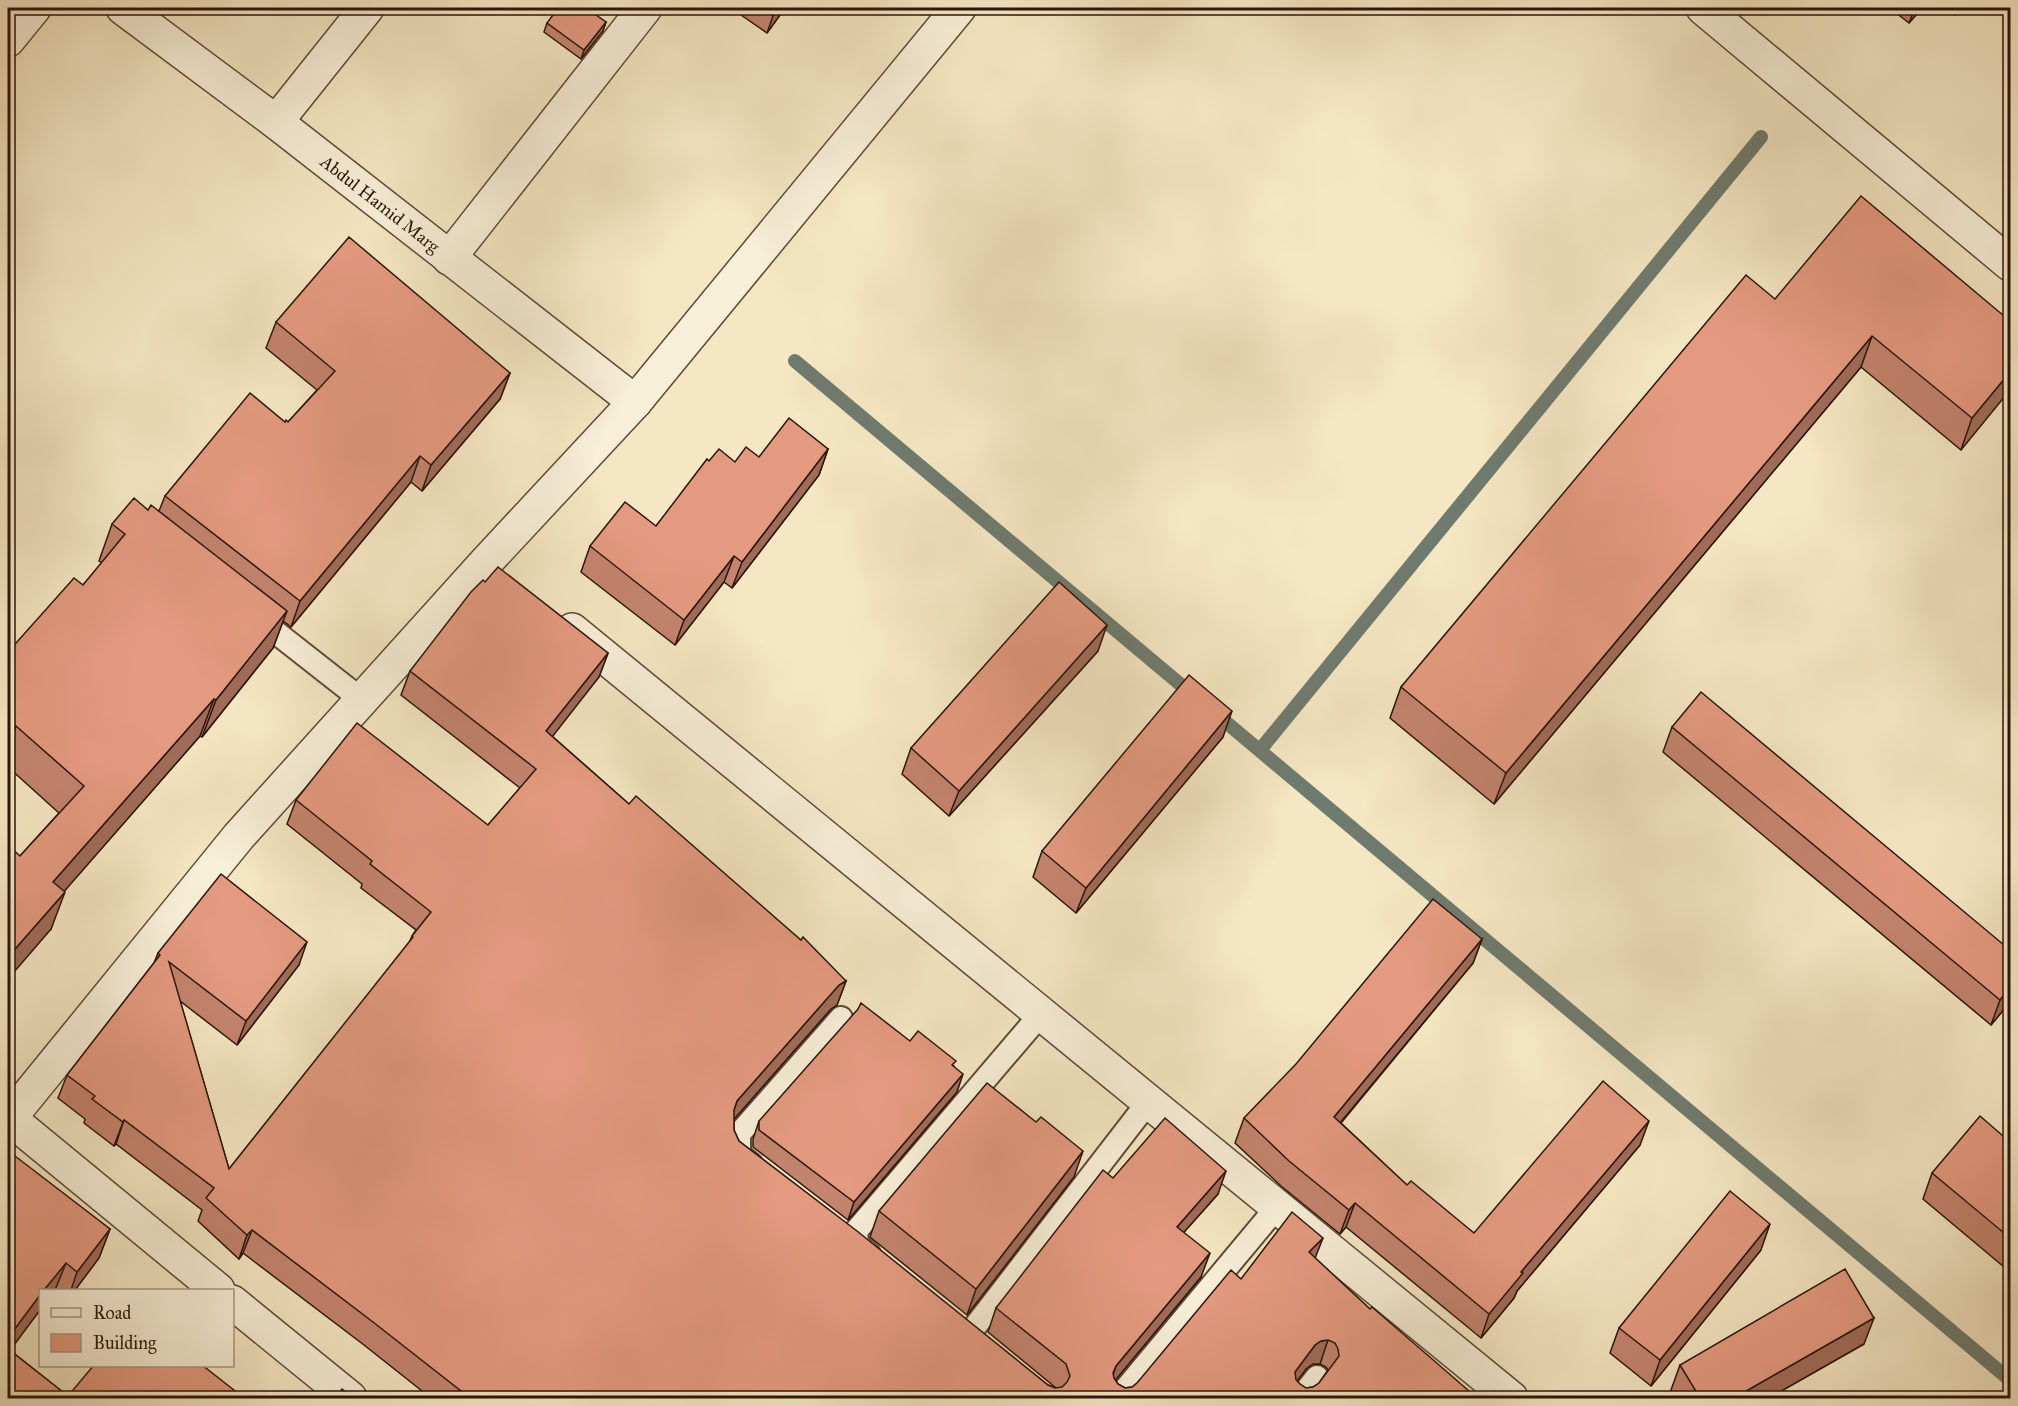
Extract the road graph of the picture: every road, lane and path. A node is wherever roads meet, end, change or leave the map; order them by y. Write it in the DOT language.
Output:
graph roads {
  1 [pos="34,8"];
  2 [pos="123,8"];
  3 [pos="367,8"];
  4 [pos="645,8"];
  5 [pos="959,8"];
  6 [pos="1703,8"];
  7 [pos="8,40"];
  8 [pos="276,122"];
  9 [pos="449,258"];
  10 [pos="2010,264"];
  11 [pos="635,402"];
  12 [pos="236,601"];
  13 [pos="551,614"];
  14 [pos="362,700"];
  15 [pos="1040,1015"];
  16 [pos="841,1018"];
  17 [pos="1149,1101"];
  18 [pos="8,1119"];
  19 [pos="766,1175"];
  20 [pos="1277,1207"];
  21 [pos="839,1230"];
  22 [pos="857,1244"];
  23 [pos="885,1266"];
  24 [pos="217,1289"];
  25 [pos="234,1304"];
  26 [pos="951,1318"];
  27 [pos="970,1333"];
  28 [pos="987,1348"];
  29 [pos="1317,1377"];
  30 [pos="350,1398"];
  31 [pos="1118,1398"];
  32 [pos="1300,1398"];
  33 [pos="1511,1398"];
  1 -- 7 [label="street"];
  2 -- 8 [label="street, Abdul Hamid Marg"];
  3 -- 8 [label="street"];
  4 -- 9 [label="street"];
  5 -- 11 [label="street"];
  6 -- 10 [label="street"];
  8 -- 9 [label="street, Abdul Hamid Marg"];
  9 -- 11 [label="street, Abdul Hamid Marg"];
  11 -- 14 [label="street"];
  12 -- 14 [label="lane"];
  13 -- 15 [label="street"];
  14 -- 18 [label="street"];
  15 -- 17 [label="street"];
  15 -- 22 [label="lane"];
  16 -- 19 [label="lane"];
  17 -- 20 [label="street"];
  17 -- 27 [label="lane"];
  18 -- 24 [label="street"];
  20 -- 31 [label="lane"];
  20 -- 33 [label="street"];
  21 -- 22 [label="lane"];
  22 -- 23 [label="lane"];
  25 -- 30 [label="street"];
  26 -- 27 [label="lane"];
  27 -- 28 [label="lane"];
  29 -- 32 [label="lane"];
}
